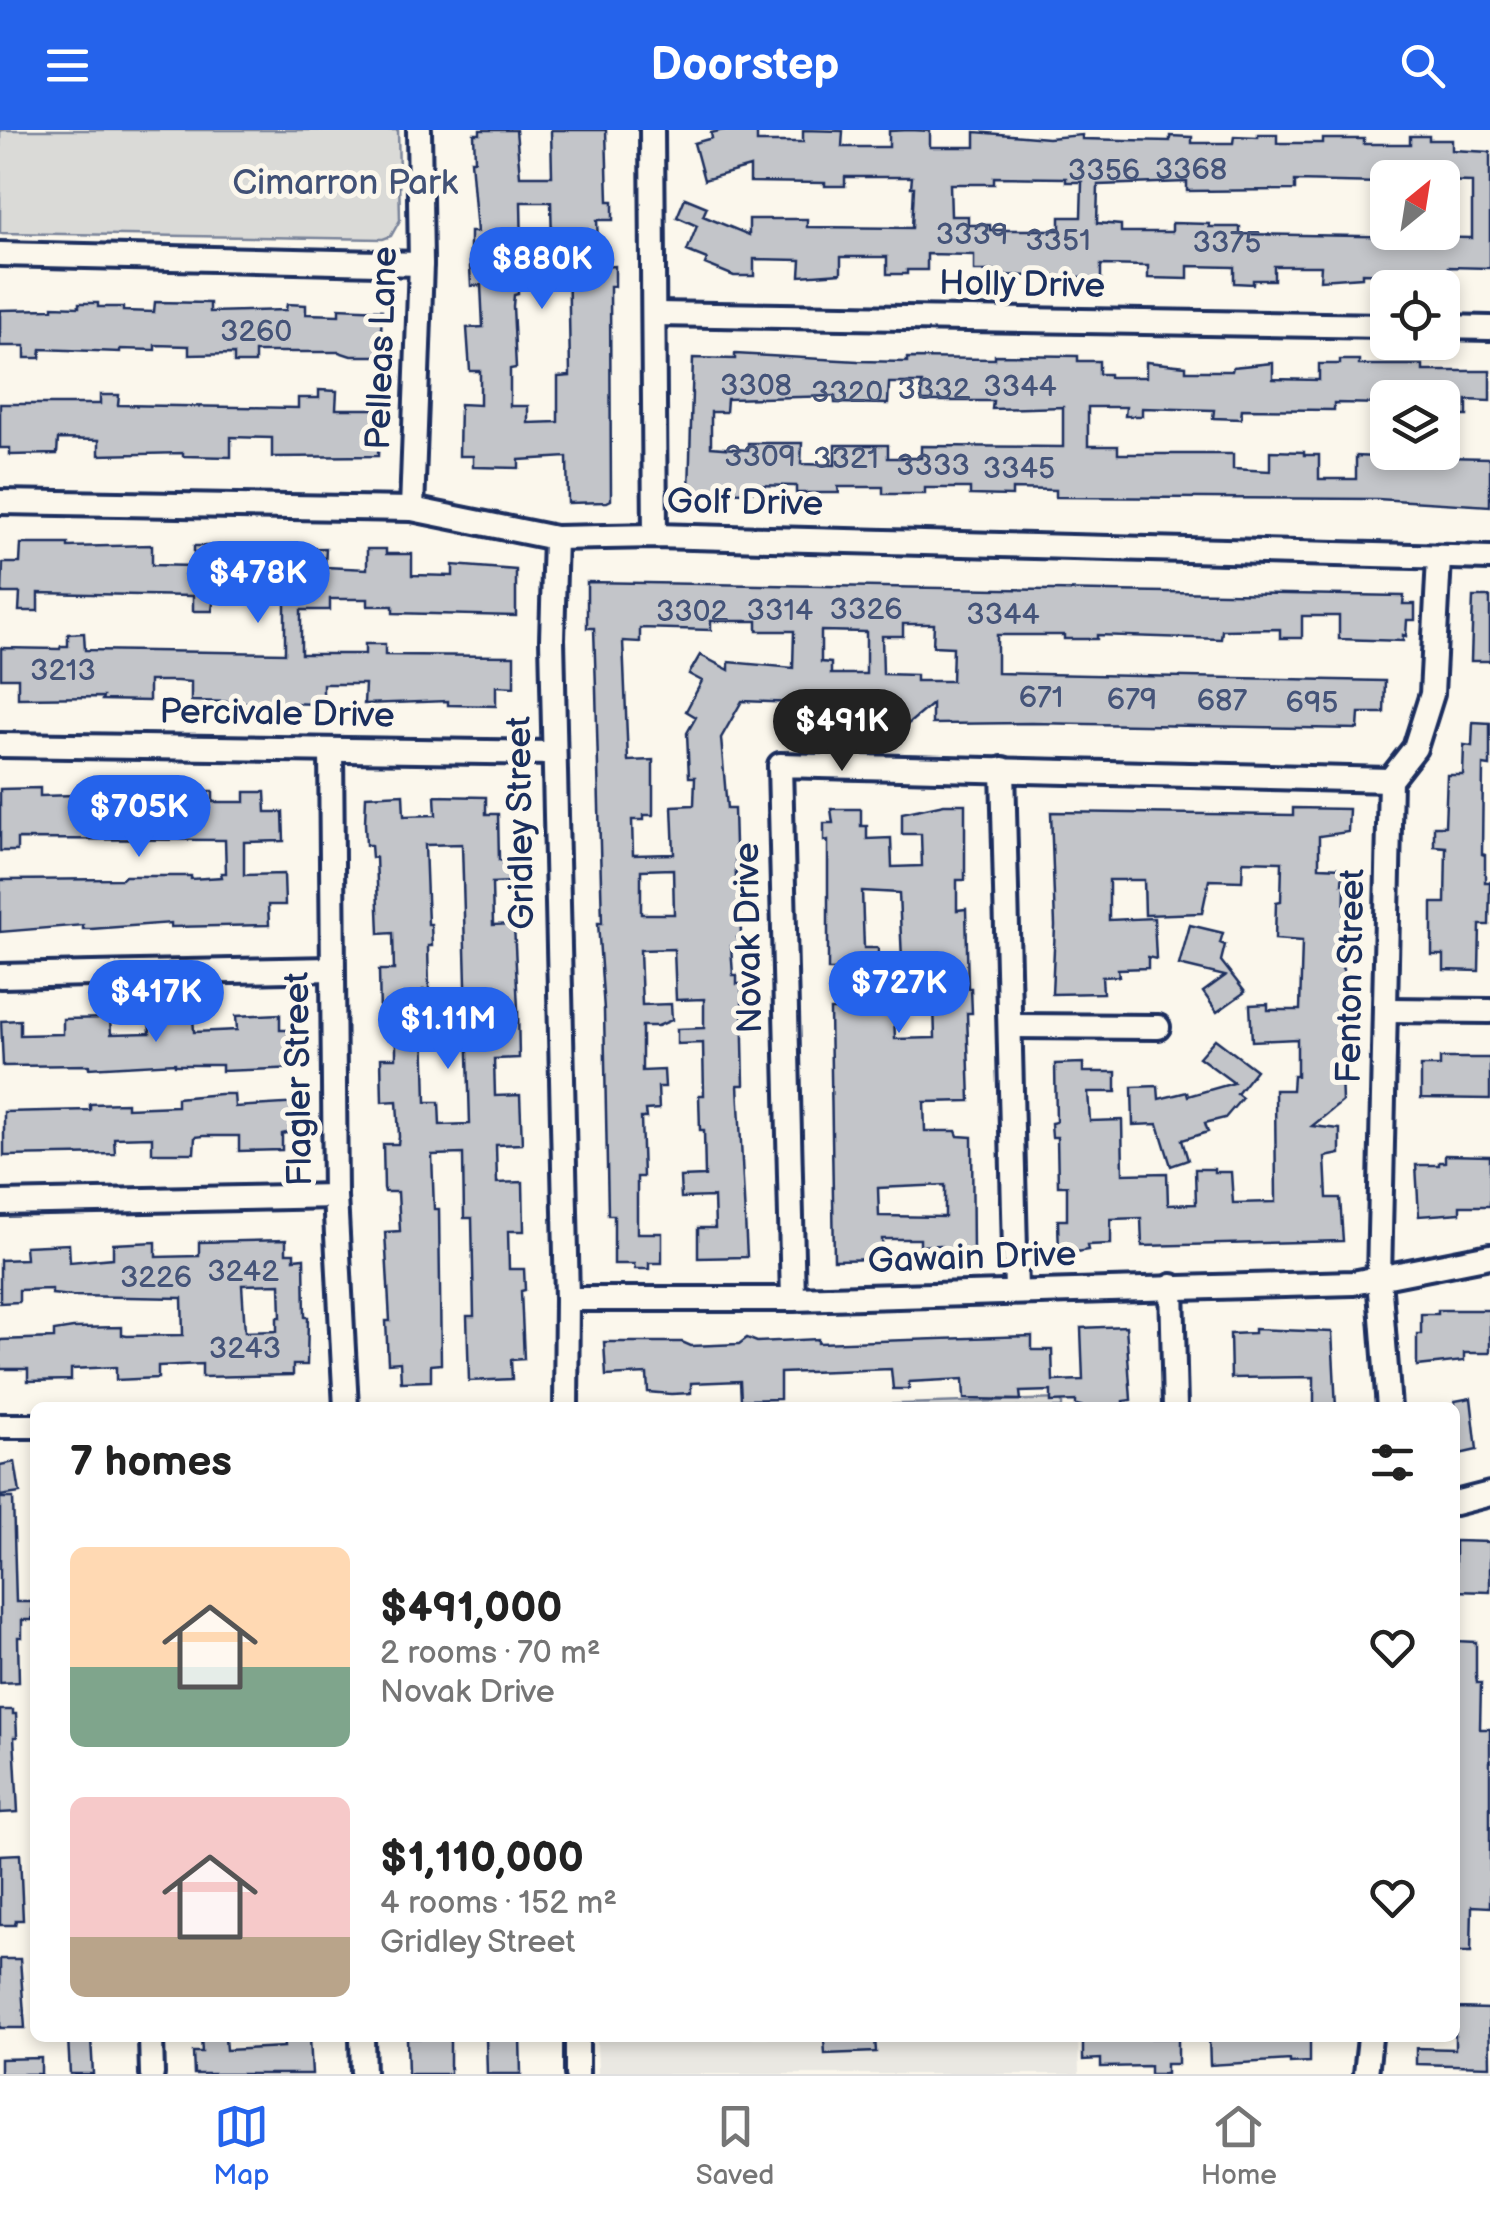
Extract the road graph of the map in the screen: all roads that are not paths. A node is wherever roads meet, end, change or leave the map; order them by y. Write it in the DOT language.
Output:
graph roads {
  1 [pos="420,130"];
  2 [pos="652,130"];
  3 [pos="0,254"];
  4 [pos="421,264"];
  5 [pos="655,314"];
  6 [pos="1370,326"];
  7 [pos="1460,327"];
  8 [pos="1490,328"];
  9 [pos="0,502"];
  10 [pos="412,509"];
  11 [pos="655,536"];
  12 [pos="555,538"];
  13 [pos="1439,558"];
  14 [pos="1490,558"];
  15 [pos="0,745"];
  16 [pos="331,750"];
  17 [pos="554,753"];
  18 [pos="1003,770"];
  19 [pos="1390,780"];
  20 [pos="332,969"];
  21 [pos="0,976"];
  22 [pos="1386,1010"];
  23 [pos="1490,1011"];
  24 [pos="1012,1026"];
  25 [pos="1158,1027"];
  26 [pos="335,1196"];
  27 [pos="0,1202"];
  28 [pos="1490,1256"];
  29 [pos="1379,1278"];
  30 [pos="1172,1286"];
  31 [pos="1016,1291"];
  32 [pos="567,1299"];
  33 [pos="793,1299"];
  34 [pos="346,1402"];
  35 [pos="566,1402"];
  36 [pos="1175,1402"];
  37 [pos="1389,1402"];
  38 [pos="0,1426"];
  39 [pos="30,1426"];
  40 [pos="1490,1494"];
  41 [pos="1460,1502"];
  42 [pos="152,2042"];
  43 [pos="362,2042"];
  44 [pos="577,2042"];
  45 [pos="1370,2042"];
  46 [pos="152,2074"];
  47 [pos="363,2074"];
  48 [pos="578,2074"];
  49 [pos="1366,2074"];
  1 -- 4 [label="street, Pelleas Lane"];
  2 -- 5 [label="street"];
  3 -- 4 [label="street"];
  4 -- 10 [label="street, Pelleas Lane"];
  5 -- 6 [label="street, Holly Drive"];
  5 -- 11 [label="street"];
  7 -- 8 [label="street"];
  9 -- 10 [label="street, Golf Drive"];
  10 -- 12 [label="street, Golf Drive"];
  11 -- 12 [label="street, Golf Drive"];
  11 -- 13 [label="street, Golf Drive"];
  12 -- 17 [label="street, Gridley Street"];
  13 -- 14 [label="street, Golf Drive"];
  13 -- 19 [label="street"];
  15 -- 16 [label="street, Percivale Drive"];
  16 -- 17 [label="street, Percivale Drive"];
  16 -- 20 [label="street, Flagler Street"];
  17 -- 32 [label="street, Gridley Street"];
  18 -- 19 [label="street, Novak Drive"];
  18 -- 24 [label="street"];
  18 -- 33 [label="street, Novak Drive"];
  19 -- 22 [label="street, Fenton Street"];
  20 -- 21 [label="street"];
  20 -- 26 [label="street, Flagler Street"];
  22 -- 23 [label="street"];
  22 -- 29 [label="street, Fenton Street"];
  24 -- 25 [label="street"];
  24 -- 31 [label="street"];
  26 -- 27 [label="street"];
  26 -- 34 [label="street, Flagler Street"];
  28 -- 29 [label="street, Gawain Drive"];
  29 -- 30 [label="street, Gawain Drive"];
  29 -- 37 [label="street, Fenton Street"];
  30 -- 31 [label="street, Gawain Drive"];
  30 -- 36 [label="street"];
  31 -- 33 [label="street, Gawain Drive"];
  32 -- 33 [label="street, Gawain Drive"];
  32 -- 35 [label="street, Gridley Street"];
  38 -- 39 [label="street"];
  40 -- 41 [label="street"];
  42 -- 46 [label="street"];
  43 -- 47 [label="street"];
  44 -- 48 [label="street"];
  45 -- 49 [label="street"];
}
